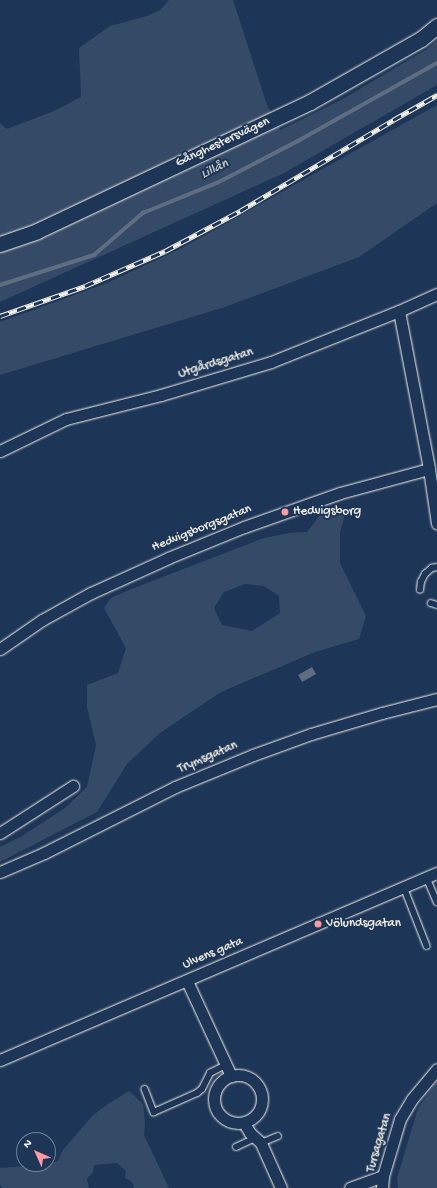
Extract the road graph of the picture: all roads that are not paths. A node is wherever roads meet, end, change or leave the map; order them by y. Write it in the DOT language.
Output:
graph roads {
  1 [pos="437,26"];
  2 [pos="0,244"];
  3 [pos="437,294"];
  4 [pos="400,312"];
  5 [pos="0,451"];
  6 [pos="429,468"];
  7 [pos="437,523"];
  8 [pos="437,567"];
  9 [pos="420,590"];
  10 [pos="0,648"];
  11 [pos="437,699"];
  12 [pos="73,786"];
  13 [pos="0,833"];
  14 [pos="0,872"];
  15 [pos="432,875"];
  16 [pos="404,887"];
  17 [pos="437,902"];
  18 [pos="427,946"];
  19 [pos="187,980"];
  20 [pos="0,1060"];
  21 [pos="226,1065"];
  22 [pos="437,1069"];
  23 [pos="231,1076"];
  24 [pos="145,1089"];
  25 [pos="244,1123"];
  26 [pos="278,1136"];
  27 [pos="258,1141"];
  28 [pos="236,1147"];
  29 [pos="383,1176"];
  30 [pos="281,1188"];
  31 [pos="350,1188"];
  32 [pos="382,1188"];
  1 -- 2 [label="street, Gånghestersvägen"];
  3 -- 4 [label="street, Utgårdsgatan"];
  4 -- 5 [label="street, Utgårdsgatan"];
  4 -- 6 [label="street"];
  6 -- 7 [label="street"];
  6 -- 10 [label="street, Hedvigsborgsgatan"];
  8 -- 9 [label="lane"];
  11 -- 14 [label="street, Trymsgatan"];
  12 -- 13 [label="street"];
  15 -- 16 [label="street, Ulvens gata"];
  15 -- 17 [label="lane"];
  16 -- 18 [label="lane"];
  16 -- 19 [label="street, Ulvens gata"];
  19 -- 20 [label="street, Ulvens gata"];
  19 -- 21 [label="street"];
  21 -- 23 [label="street"];
  21 -- 24 [label="lane"];
  22 -- 29 [label="street, Tursagatan"];
  23 -- 25 [label="street"];
  23 -- 25 [label="street"];
  25 -- 27 [label="street"];
  26 -- 27 [label="lane"];
  27 -- 28 [label="lane"];
  27 -- 30 [label="street"];
  29 -- 31 [label="street"];
  29 -- 32 [label="street, Tursagatan"];
}
